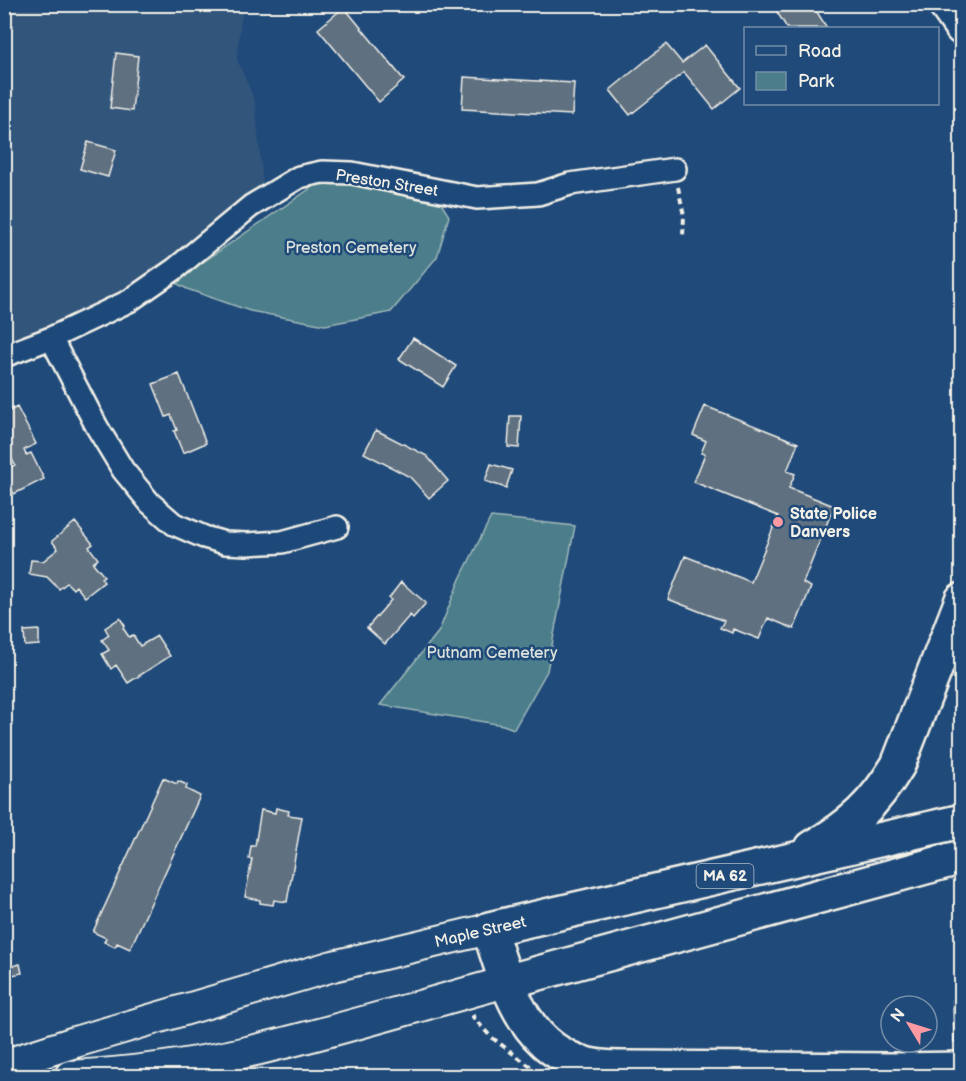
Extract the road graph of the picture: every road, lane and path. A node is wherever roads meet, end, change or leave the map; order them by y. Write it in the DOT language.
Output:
graph roads {
  1 [pos="945,4"];
  2 [pos="962,28"];
  3 [pos="675,169"];
  4 [pos="683,235"];
  5 [pos="51,338"];
  6 [pos="4,356"];
  7 [pos="337,526"];
  8 [pos="962,600"];
  9 [pos="962,821"];
  10 [pos="962,857"];
  11 [pos="782,863"];
  12 [pos="489,929"];
  13 [pos="506,982"];
  14 [pos="4,1065"];
  15 [pos="962,1069"];
  16 [pos="600,1072"];
  17 [pos="70,1077"];
  1 -- 2 [label="main road"];
  3 -- 4 [label="path"];
  3 -- 5 [label="street, Preston Street"];
  5 -- 6 [label="street, Preston Street"];
  5 -- 7 [label="street"];
  8 -- 11 [label="main road"];
  9 -- 11 [label="main road, Maple Street / MA 62"];
  10 -- 13 [label="main road, MA 62"];
  11 -- 12 [label="main road, Maple Street / MA 62"];
  12 -- 13 [label="main road"];
  12 -- 14 [label="main road, Maple Street / MA 62"];
  13 -- 16 [label="main road"];
  13 -- 17 [label="main road, MA 62"];
  15 -- 16 [label="main road"];
}
